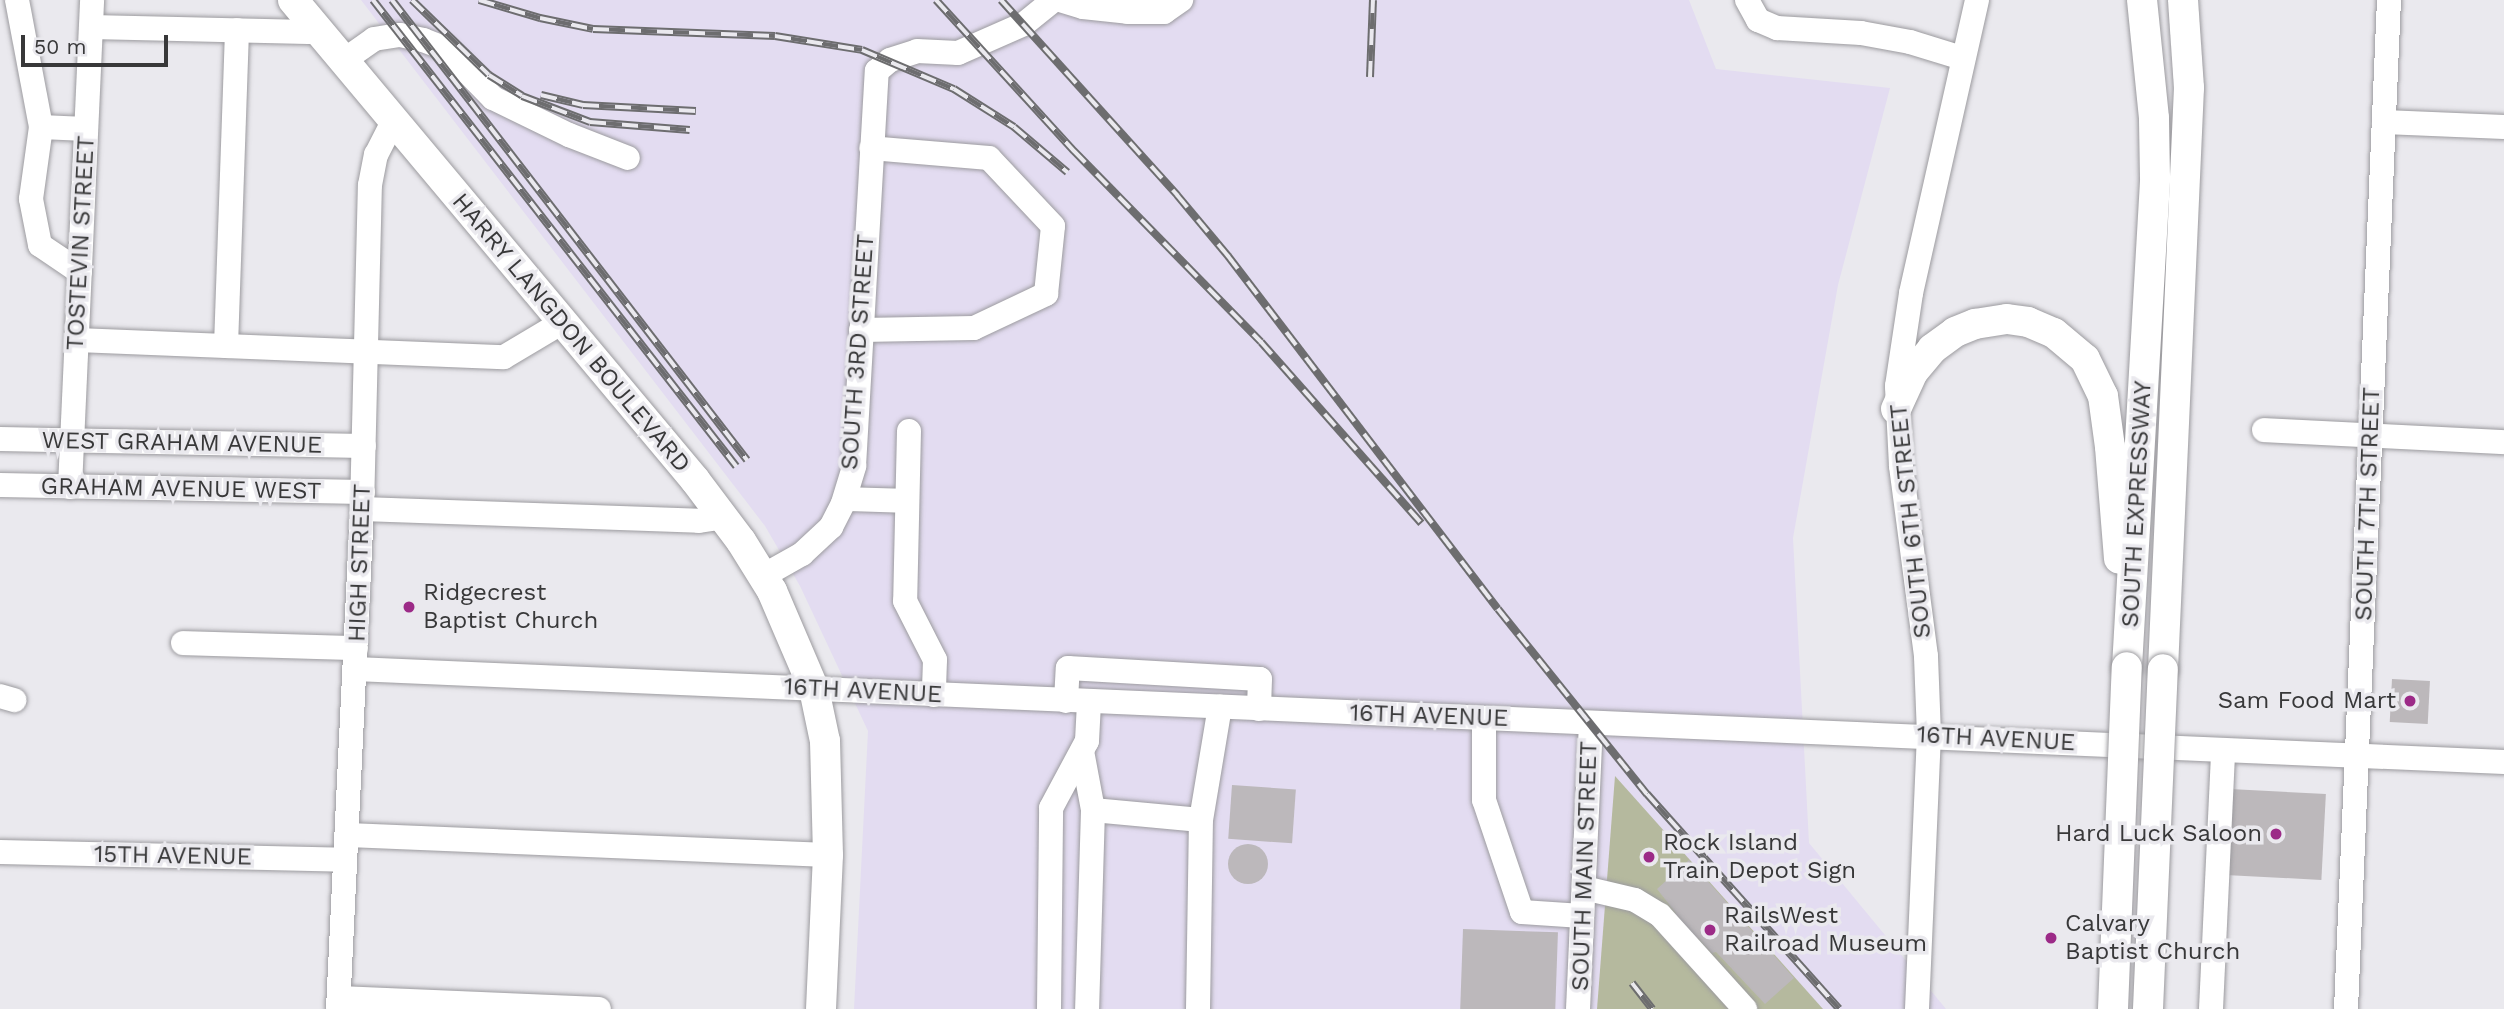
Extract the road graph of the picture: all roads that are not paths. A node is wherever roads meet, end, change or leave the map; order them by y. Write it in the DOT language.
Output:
graph roads {
  1 [pos="17,0"];
  2 [pos="92,0"];
  3 [pos="293,0"];
  4 [pos="1054,0"];
  5 [pos="1060,0"];
  6 [pos="1181,0"];
  7 [pos="1747,0"];
  8 [pos="1977,0"];
  9 [pos="2142,0"];
  10 [pos="2183,0"];
  11 [pos="2389,0"];
  12 [pos="91,27"];
  13 [pos="237,30"];
  14 [pos="319,32"];
  15 [pos="1962,58"];
  16 [pos="343,61"];
  17 [pos="393,121"];
  18 [pos="2384,122"];
  19 [pos="41,127"];
  20 [pos="2504,127"];
  21 [pos="86,128"];
  22 [pos="871,148"];
  23 [pos="628,158"];
  24 [pos="80,272"];
  25 [pos="561,323"];
  26 [pos="861,330"];
  27 [pos="76,340"];
  28 [pos="226,346"];
  29 [pos="367,352"];
  30 [pos="1896,409"];
  31 [pos="2264,430"];
  32 [pos="909,431"];
  33 [pos="2371,437"];
  34 [pos="0,439"];
  35 [pos="72,441"];
  36 [pos="2504,442"];
  37 [pos="365,446"];
  38 [pos="0,485"];
  39 [pos="70,487"];
  40 [pos="845,499"];
  41 [pos="362,500"];
  42 [pos="908,500"];
  43 [pos="724,517"];
  44 [pos="763,576"];
  45 [pos="184,643"];
  46 [pos="355,659"];
  47 [pos="2127,667"];
  48 [pos="1206,676"];
  49 [pos="814,689"];
  50 [pos="934,695"];
  51 [pos="1077,701"];
  52 [pos="1212,707"];
  53 [pos="1259,709"];
  54 [pos="1485,718"];
  55 [pos="1591,723"];
  56 [pos="1929,735"];
  57 [pos="2223,750"];
  58 [pos="1082,751"];
  59 [pos="2357,756"];
  60 [pos="2504,762"];
  61 [pos="1093,810"];
  62 [pos="1201,820"];
  63 [pos="348,835"];
  64 [pos="0,852"];
  65 [pos="828,855"];
  66 [pos="345,860"];
  67 [pos="1584,888"];
  68 [pos="1582,916"];
  69 [pos="338,1004"];
  70 [pos="1918,1004"];
  71 [pos="515,1007"];
  72 [pos="600,1009"];
  73 [pos="821,1009"];
  74 [pos="1049,1009"];
  75 [pos="1087,1009"];
  76 [pos="1198,1009"];
  77 [pos="1578,1009"];
  78 [pos="1745,1009"];
  79 [pos="1940,1009"];
  80 [pos="2113,1009"];
  81 [pos="2148,1009"];
  82 [pos="2211,1009"];
  83 [pos="2346,1009"];
  1 -- 19 [label="street"];
  2 -- 12 [label="street, TOSTEVIN STREET"];
  3 -- 14 [label="main road, HARRY LANGDON BOULEVARD"];
  4 -- 22 [label="street, SOUTH 3RD STREET"];
  5 -- 6 [label="street"];
  7 -- 15 [label="street"];
  8 -- 15 [label="street, SOUTH 6TH STREET"];
  9 -- 47 [label="main road, SOUTH EXPRESSWAY"];
  10 -- 81 [label="main road, SOUTH EXPRESSWAY, bridge"];
  11 -- 18 [label="street, SOUTH 7TH STREET"];
  12 -- 13 [label="street"];
  12 -- 21 [label="street, TOSTEVIN STREET"];
  13 -- 14 [label="street"];
  13 -- 28 [label="street"];
  14 -- 16 [label="main road, HARRY LANGDON BOULEVARD"];
  15 -- 30 [label="street, SOUTH 6TH STREET"];
  16 -- 17 [label="main road, HARRY LANGDON BOULEVARD"];
  16 -- 23 [label="street"];
  17 -- 25 [label="main road, HARRY LANGDON BOULEVARD"];
  17 -- 29 [label="street, HIGH STREET"];
  18 -- 20 [label="street"];
  18 -- 33 [label="street, SOUTH 7TH STREET"];
  19 -- 21 [label="street"];
  19 -- 24 [label="street"];
  21 -- 24 [label="street, TOSTEVIN STREET"];
  22 -- 26 [label="street, SOUTH 3RD STREET"];
  22 -- 26 [label="street"];
  24 -- 27 [label="street, TOSTEVIN STREET"];
  25 -- 29 [label="street"];
  25 -- 43 [label="main road, HARRY LANGDON BOULEVARD"];
  26 -- 40 [label="street, SOUTH 3RD STREET"];
  27 -- 28 [label="street"];
  27 -- 35 [label="street, TOSTEVIN STREET"];
  28 -- 29 [label="street"];
  29 -- 37 [label="street, HIGH STREET"];
  30 -- 47 [label="main road"];
  30 -- 56 [label="street, SOUTH 6TH STREET"];
  31 -- 33 [label="street"];
  32 -- 42 [label="street"];
  33 -- 36 [label="street"];
  33 -- 59 [label="street, SOUTH 7TH STREET"];
  34 -- 35 [label="street, WEST GRAHAM AVENUE"];
  35 -- 37 [label="street, WEST GRAHAM AVENUE"];
  35 -- 39 [label="street, TOSTEVIN STREET"];
  37 -- 41 [label="street, HIGH STREET"];
  38 -- 39 [label="street, GRAHAM AVENUE WEST"];
  39 -- 41 [label="street, GRAHAM AVENUE WEST"];
  40 -- 42 [label="street"];
  40 -- 44 [label="street, SOUTH 3RD STREET"];
  41 -- 43 [label="street, GRAHAM AVENUE WEST"];
  41 -- 46 [label="street, HIGH STREET"];
  42 -- 50 [label="street"];
  43 -- 44 [label="main road, HARRY LANGDON BOULEVARD"];
  44 -- 49 [label="main road, HARRY LANGDON BOULEVARD"];
  45 -- 46 [label="street, 16TH AVENUE"];
  46 -- 49 [label="street, 16TH AVENUE"];
  46 -- 63 [label="street, HIGH STREET"];
  47 -- 80 [label="main road, SOUTH EXPRESSWAY, bridge"];
  48 -- 51 [label="street"];
  48 -- 52 [label="street"];
  48 -- 53 [label="street"];
  49 -- 50 [label="street, 16TH AVENUE"];
  49 -- 65 [label="main road"];
  50 -- 51 [label="street, 16TH AVENUE"];
  51 -- 52 [label="street, 16TH AVENUE"];
  51 -- 58 [label="street"];
  52 -- 53 [label="street, 16TH AVENUE"];
  52 -- 62 [label="street"];
  53 -- 54 [label="street, 16TH AVENUE"];
  54 -- 55 [label="street, 16TH AVENUE"];
  54 -- 68 [label="street"];
  55 -- 56 [label="street, 16TH AVENUE"];
  55 -- 67 [label="street, SOUTH MAIN STREET"];
  56 -- 57 [label="street, 16TH AVENUE"];
  56 -- 70 [label="street, SOUTH 6TH STREET"];
  57 -- 59 [label="street, 16TH AVENUE"];
  57 -- 82 [label="street"];
  58 -- 61 [label="street"];
  58 -- 74 [label="street"];
  59 -- 60 [label="street, 16TH AVENUE"];
  59 -- 83 [label="street, SOUTH 7TH STREET"];
  61 -- 62 [label="street"];
  61 -- 75 [label="street"];
  62 -- 76 [label="street"];
  63 -- 65 [label="street"];
  63 -- 66 [label="street, HIGH STREET"];
  64 -- 66 [label="street, 15TH AVENUE"];
  65 -- 73 [label="main road"];
  66 -- 69 [label="street, HIGH STREET"];
  67 -- 68 [label="street, SOUTH MAIN STREET"];
  67 -- 78 [label="street"];
  68 -- 77 [label="street, SOUTH MAIN STREET"];
  69 -- 71 [label="street"];
  70 -- 79 [label="street"];
  71 -- 72 [label="street"];
}
